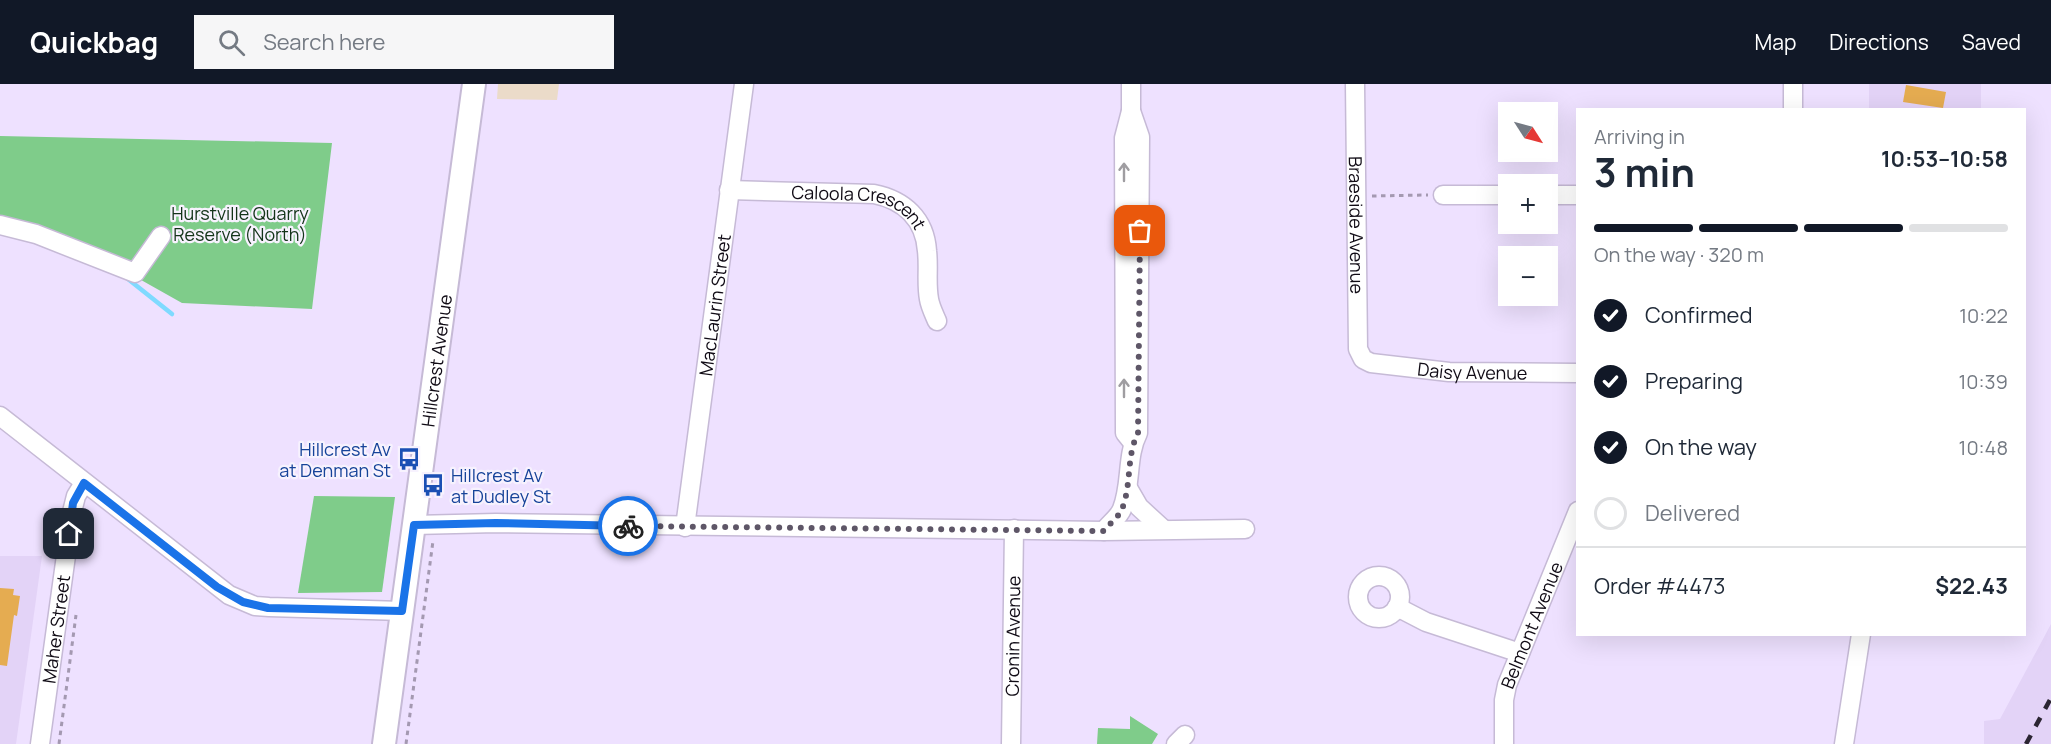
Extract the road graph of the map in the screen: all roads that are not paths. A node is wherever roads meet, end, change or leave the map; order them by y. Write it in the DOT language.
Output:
graph roads {
  1 [pos="474,84"];
  2 [pos="744,84"];
  3 [pos="1131,84"];
  4 [pos="1355,84"];
  5 [pos="1793,84"];
  6 [pos="1793,108"];
  7 [pos="729,190"];
  8 [pos="1443,195"];
  9 [pos="1498,195"];
  10 [pos="1558,195"];
  11 [pos="1576,195"];
  12 [pos="0,225"];
  13 [pos="161,236"];
  14 [pos="937,321"];
  15 [pos="1366,362"];
  16 [pos="1576,374"];
  17 [pos="0,416"];
  18 [pos="84,483"];
  19 [pos="1128,488"];
  20 [pos="1576,516"];
  21 [pos="414,525"];
  22 [pos="685,527"];
  23 [pos="1014,529"];
  24 [pos="1163,529"];
  25 [pos="1245,529"];
  26 [pos="1104,531"];
  27 [pos="1397,607"];
  28 [pos="402,611"];
  29 [pos="1861,636"];
  30 [pos="1520,653"];
  31 [pos="40,744"];
  32 [pos="384,744"];
  33 [pos="1011,744"];
  34 [pos="1504,744"];
  35 [pos="1844,744"];
  1 -- 21 [label="main road, Hillcrest Avenue"];
  2 -- 7 [label="street, MacLaurin Street"];
  3 -- 19 [label="street"];
  4 -- 15 [label="street, Braeside Avenue"];
  5 -- 6 [label="street"];
  7 -- 14 [label="street, Caloola Crescent"];
  7 -- 22 [label="street, MacLaurin Street"];
  8 -- 9 [label="street"];
  10 -- 11 [label="street"];
  12 -- 13 [label="street"];
  15 -- 16 [label="street, Daisy Avenue"];
  17 -- 18 [label="street"];
  18 -- 28 [label="street"];
  18 -- 31 [label="street, Maher Street"];
  19 -- 24 [label="street"];
  19 -- 26 [label="street"];
  20 -- 30 [label="street, Belmont Avenue"];
  21 -- 22 [label="street"];
  21 -- 28 [label="main road, Hillcrest Avenue"];
  22 -- 23 [label="street"];
  23 -- 26 [label="street"];
  23 -- 33 [label="street, Cronin Avenue"];
  24 -- 25 [label="street"];
  24 -- 26 [label="street"];
  27 -- 30 [label="street"];
  28 -- 32 [label="main road, Hillcrest Avenue"];
  29 -- 35 [label="street"];
  30 -- 34 [label="street, Belmont Avenue"];
}
